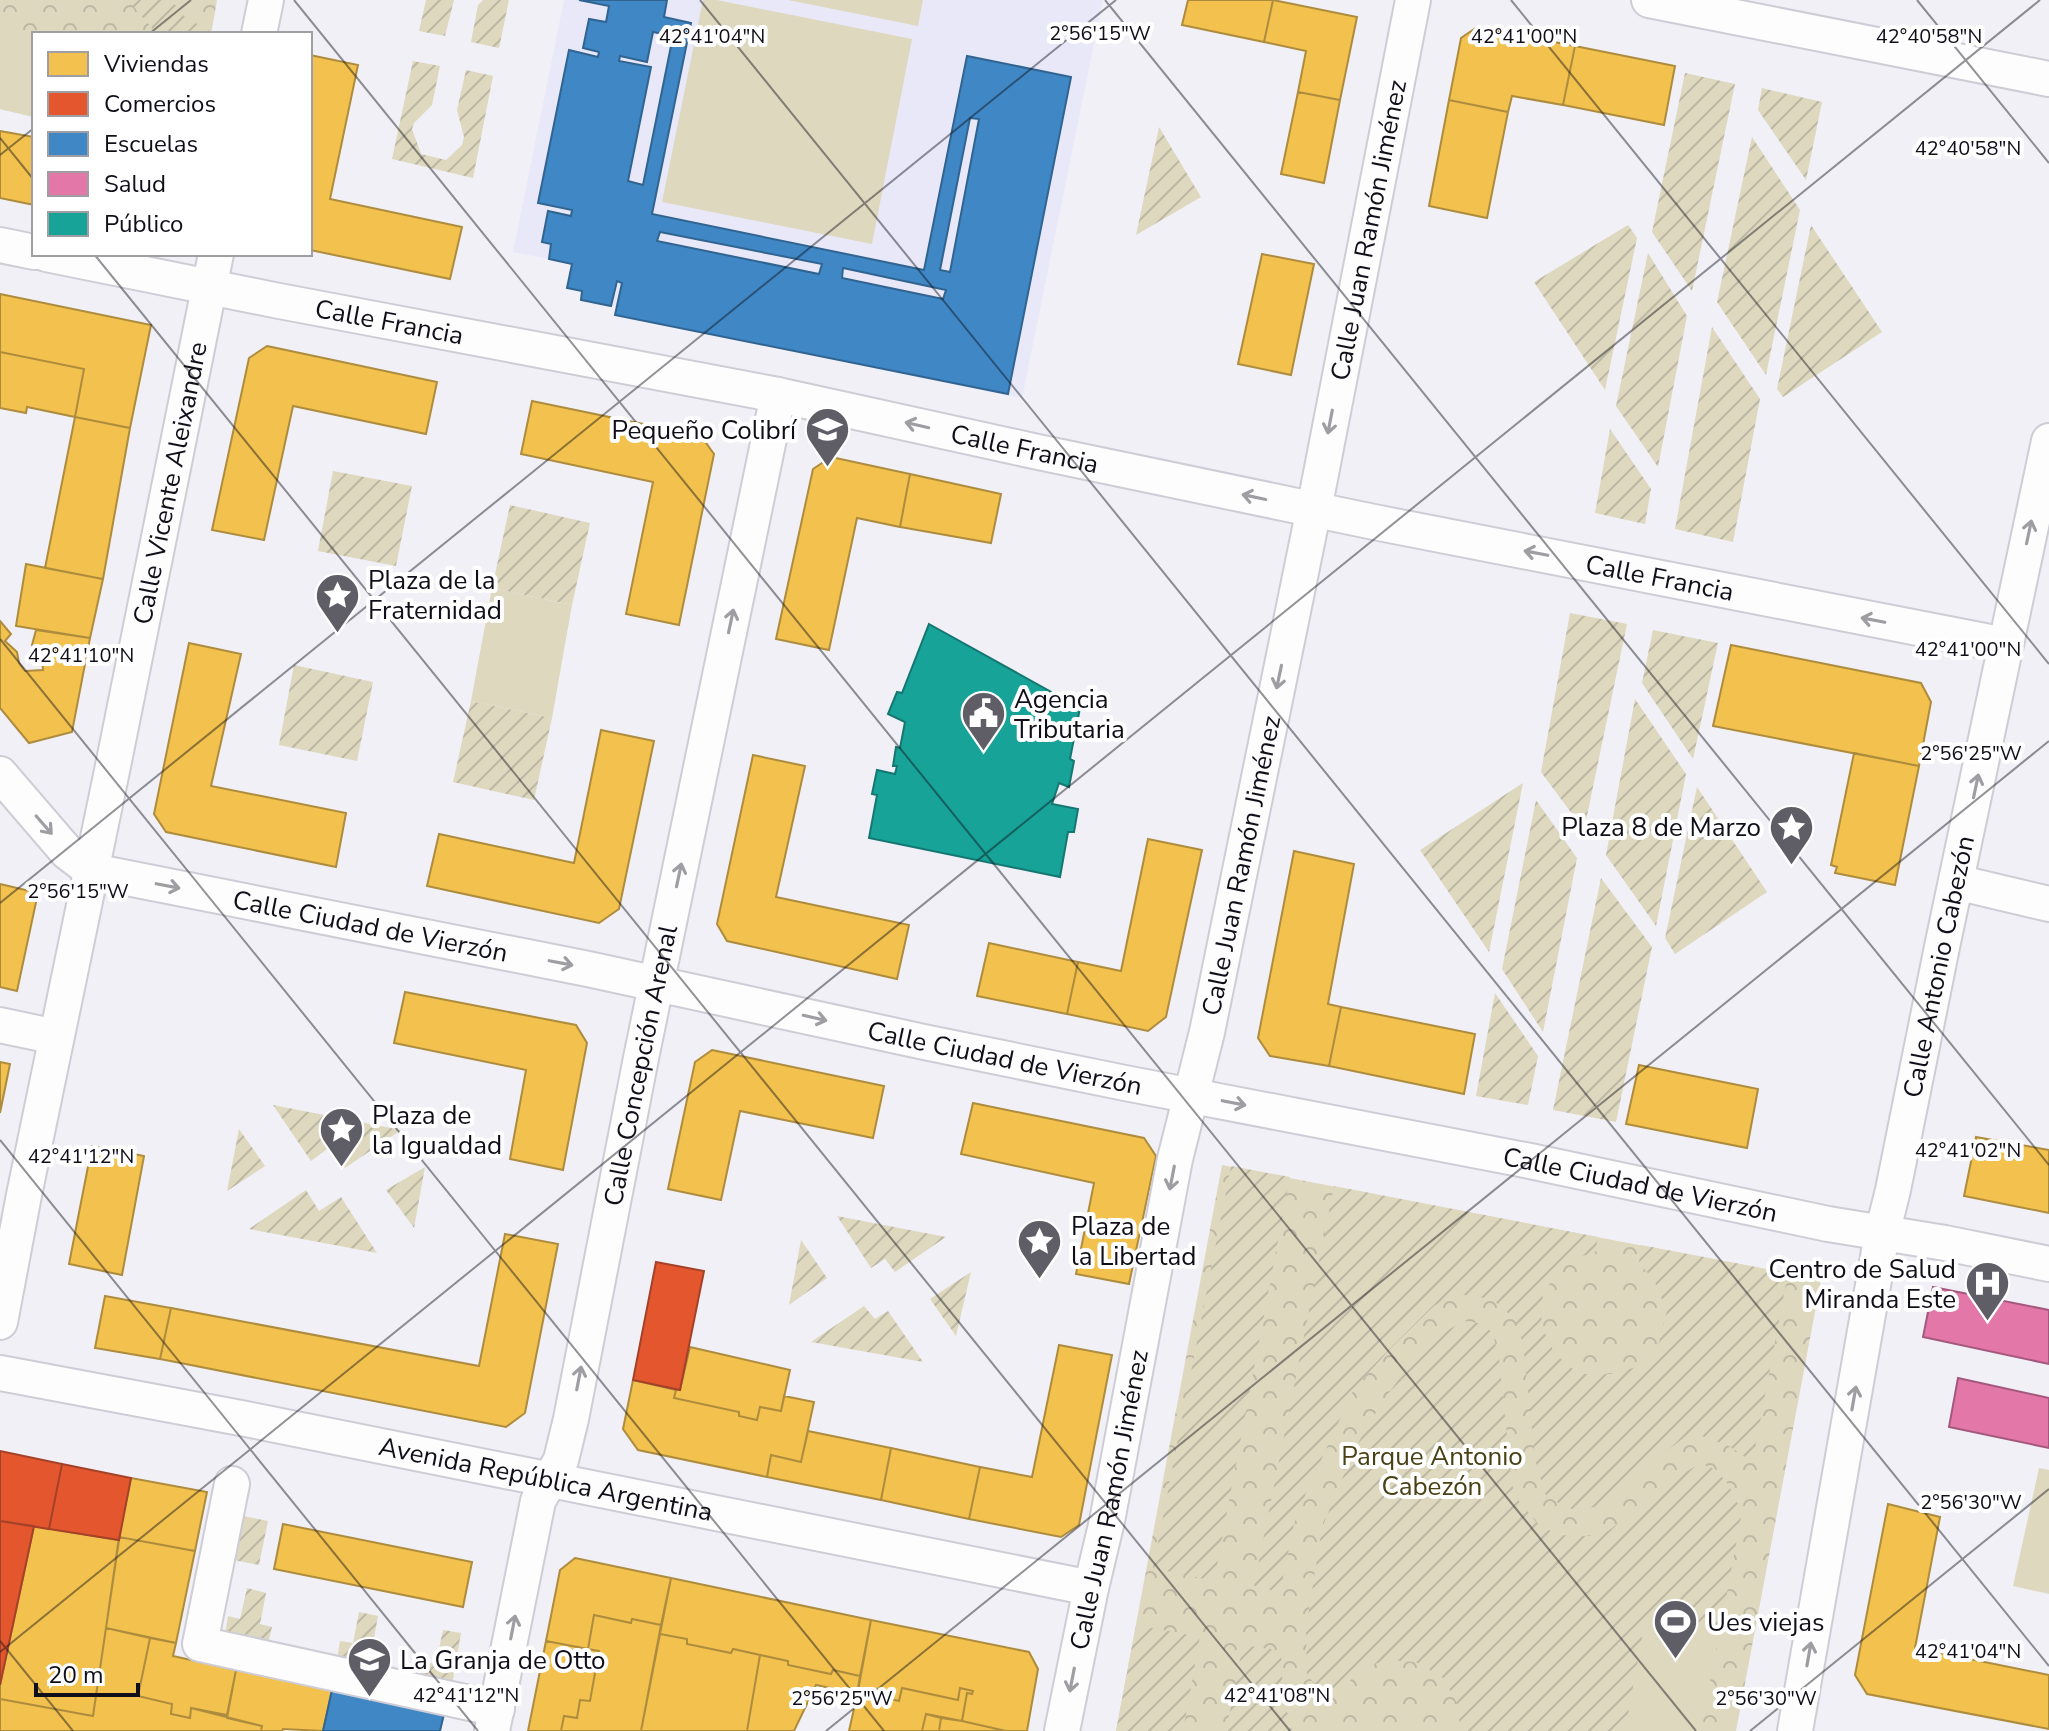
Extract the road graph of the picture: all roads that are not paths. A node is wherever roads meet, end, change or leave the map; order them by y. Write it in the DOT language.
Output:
graph roads {
  1 [pos="266,0"];
  2 [pos="1413,0"];
  3 [pos="1649,0"];
  4 [pos="259,32"];
  5 [pos="2049,79"];
  6 [pos="0,245"];
  7 [pos="32,252"];
  8 [pos="56,256"];
  9 [pos="216,256"];
  10 [pos="209,288"];
  11 [pos="778,395"];
  12 [pos="2049,441"];
  13 [pos="1313,509"];
  14 [pos="2005,645"];
  15 [pos="0,774"];
  16 [pos="92,871"];
  17 [pos="1956,882"];
  18 [pos="2049,904"];
  19 [pos="657,983"];
  20 [pos="0,1025"];
  21 [pos="56,1037"];
  22 [pos="1192,1095"];
  23 [pos="1882,1234"];
  24 [pos="2049,1264"];
  25 [pos="0,1322"];
  26 [pos="0,1373"];
  27 [pos="548,1481"];
  28 [pos="232,1484"];
  29 [pos="1091,1588"];
  30 [pos="495,1720"];
  31 [pos="1062,1731"];
  32 [pos="1795,1731"];
  1 -- 4 [label="street"];
  2 -- 13 [label="street, Calle Juan Ramón Jiménez, one-way"];
  3 -- 5 [label="street"];
  6 -- 7 [label="street"];
  8 -- 10 [label="street, Calle Francia"];
  9 -- 10 [label="street, Calle Vicente Aleixandre"];
  10 -- 11 [label="street, Calle Francia"];
  10 -- 16 [label="street, Calle Vicente Aleixandre"];
  13 -- 11 [label="street, Calle Francia, one-way"];
  19 -- 11 [label="street, Calle Concepción Arenal, one-way"];
  14 -- 12 [label="street, Calle Antonio Cabezón, one-way"];
  14 -- 13 [label="street, Calle Francia, one-way"];
  13 -- 22 [label="street, Calle Juan Ramón Jiménez, one-way"];
  17 -- 14 [label="street, Calle Antonio Cabezón, one-way"];
  15 -- 16 [label="street, Calle Ciudad de Vierzón, one-way"];
  16 -- 19 [label="street, Calle Ciudad de Vierzón, one-way"];
  16 -- 21 [label="street, Calle Vicente Aleixandre"];
  17 -- 18 [label="street"];
  17 -- 23 [label="street, Calle Antonio Cabezón"];
  19 -- 22 [label="street, Calle Ciudad de Vierzón, one-way"];
  27 -- 19 [label="street, Calle Concepción Arenal, one-way"];
  20 -- 21 [label="street"];
  21 -- 25 [label="street, Calle Vicente Aleixandre"];
  22 -- 23 [label="street, Calle Ciudad de Vierzón, one-way"];
  22 -- 29 [label="street, Calle Juan Ramón Jiménez, one-way"];
  23 -- 24 [label="street, Calle Ciudad de Vierzón"];
  32 -- 23 [label="street, Calle Antonio Cabezón, one-way"];
  26 -- 27 [label="street, Avenida República Argentina"];
  27 -- 29 [label="street, Avenida República Argentina"];
  30 -- 27 [label="street, Calle Concepción Arenal, one-way"];
  28 -- 30 [label="street"];
  29 -- 31 [label="street, Calle Juan Ramón Jiménez, one-way"];
}
